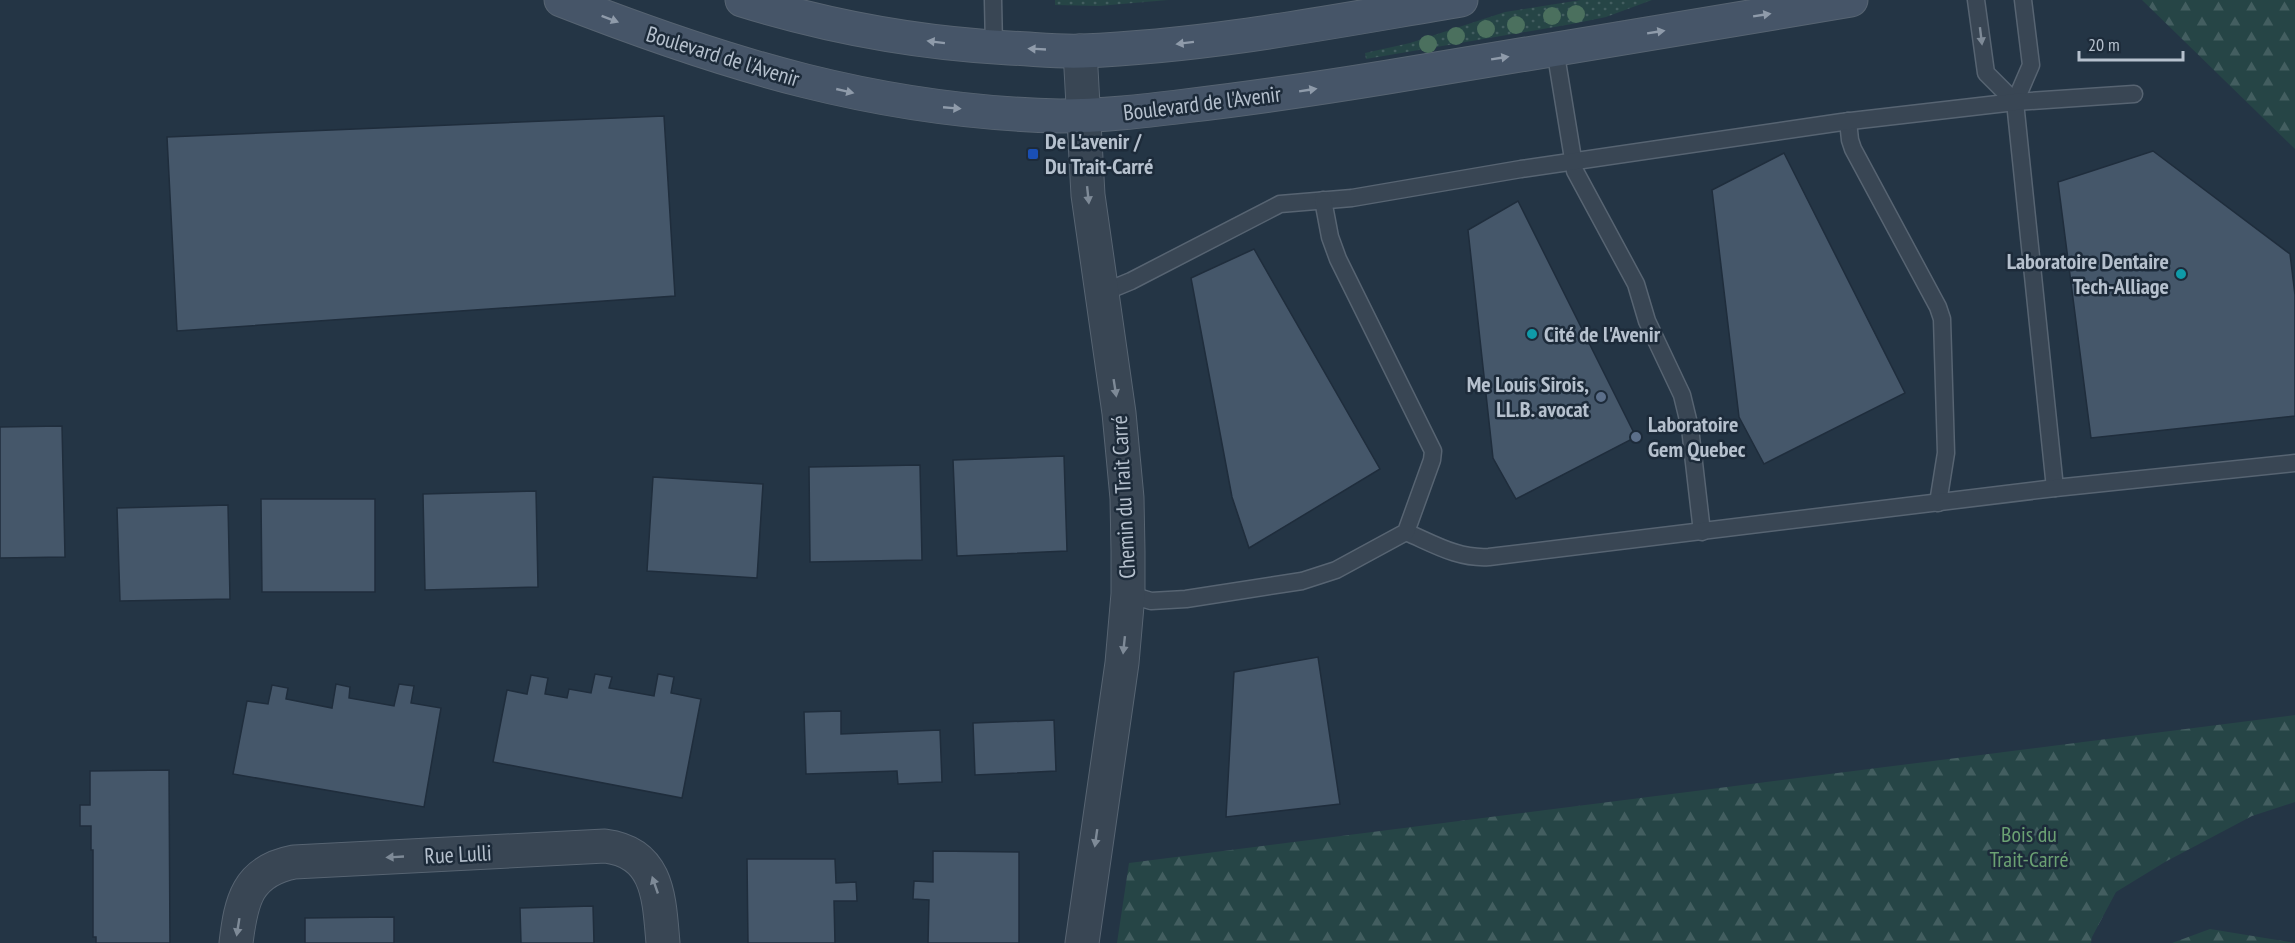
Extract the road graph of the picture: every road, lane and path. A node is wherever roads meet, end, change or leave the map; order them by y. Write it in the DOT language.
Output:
graph roads {
  1 [pos="561,0"];
  2 [pos="742,0"];
  3 [pos="993,0"];
  4 [pos="1461,0"];
  5 [pos="1851,0"];
  6 [pos="1976,0"];
  7 [pos="2023,0"];
  8 [pos="994,47"];
  9 [pos="1555,49"];
  10 [pos="1080,51"];
  11 [pos="2134,94"];
  12 [pos="2015,102"];
  13 [pos="1083,116"];
  14 [pos="1848,121"];
  15 [pos="1572,161"];
  16 [pos="1323,200"];
  17 [pos="1101,293"];
  18 [pos="2295,463"];
  19 [pos="2055,488"];
  20 [pos="1938,503"];
  21 [pos="1406,532"];
  22 [pos="1702,532"];
  23 [pos="1128,594"];
  24 [pos="236,943"];
  25 [pos="663,943"];
  26 [pos="1082,943"];
  1 -- 13 [label="street, Boulevard de l'Avenir, one-way"];
  8 -- 2 [label="street, one-way"];
  3 -- 8 [label="lane"];
  4 -- 10 [label="street, one-way"];
  9 -- 5 [label="street, Boulevard de l'Avenir, one-way"];
  6 -- 12 [label="lane, one-way"];
  7 -- 12 [label="lane"];
  10 -- 8 [label="street, one-way"];
  13 -- 9 [label="street, Boulevard de l'Avenir, one-way"];
  9 -- 15 [label="lane"];
  10 -- 13 [label="street, Chemin du Trait Carré"];
  11 -- 12 [label="lane"];
  12 -- 14 [label="lane"];
  12 -- 19 [label="lane"];
  13 -- 17 [label="street, Chemin du Trait Carré, one-way"];
  14 -- 15 [label="lane"];
  14 -- 20 [label="lane"];
  15 -- 16 [label="lane"];
  15 -- 22 [label="lane"];
  16 -- 17 [label="lane"];
  16 -- 21 [label="lane"];
  17 -- 23 [label="street, Chemin du Trait Carré, one-way"];
  18 -- 19 [label="lane"];
  19 -- 20 [label="lane"];
  20 -- 22 [label="lane"];
  21 -- 22 [label="lane"];
  21 -- 23 [label="lane"];
  23 -- 26 [label="street, Chemin du Trait Carré, one-way"];
  25 -- 24 [label="street, Rue Lulli, one-way"];
}
